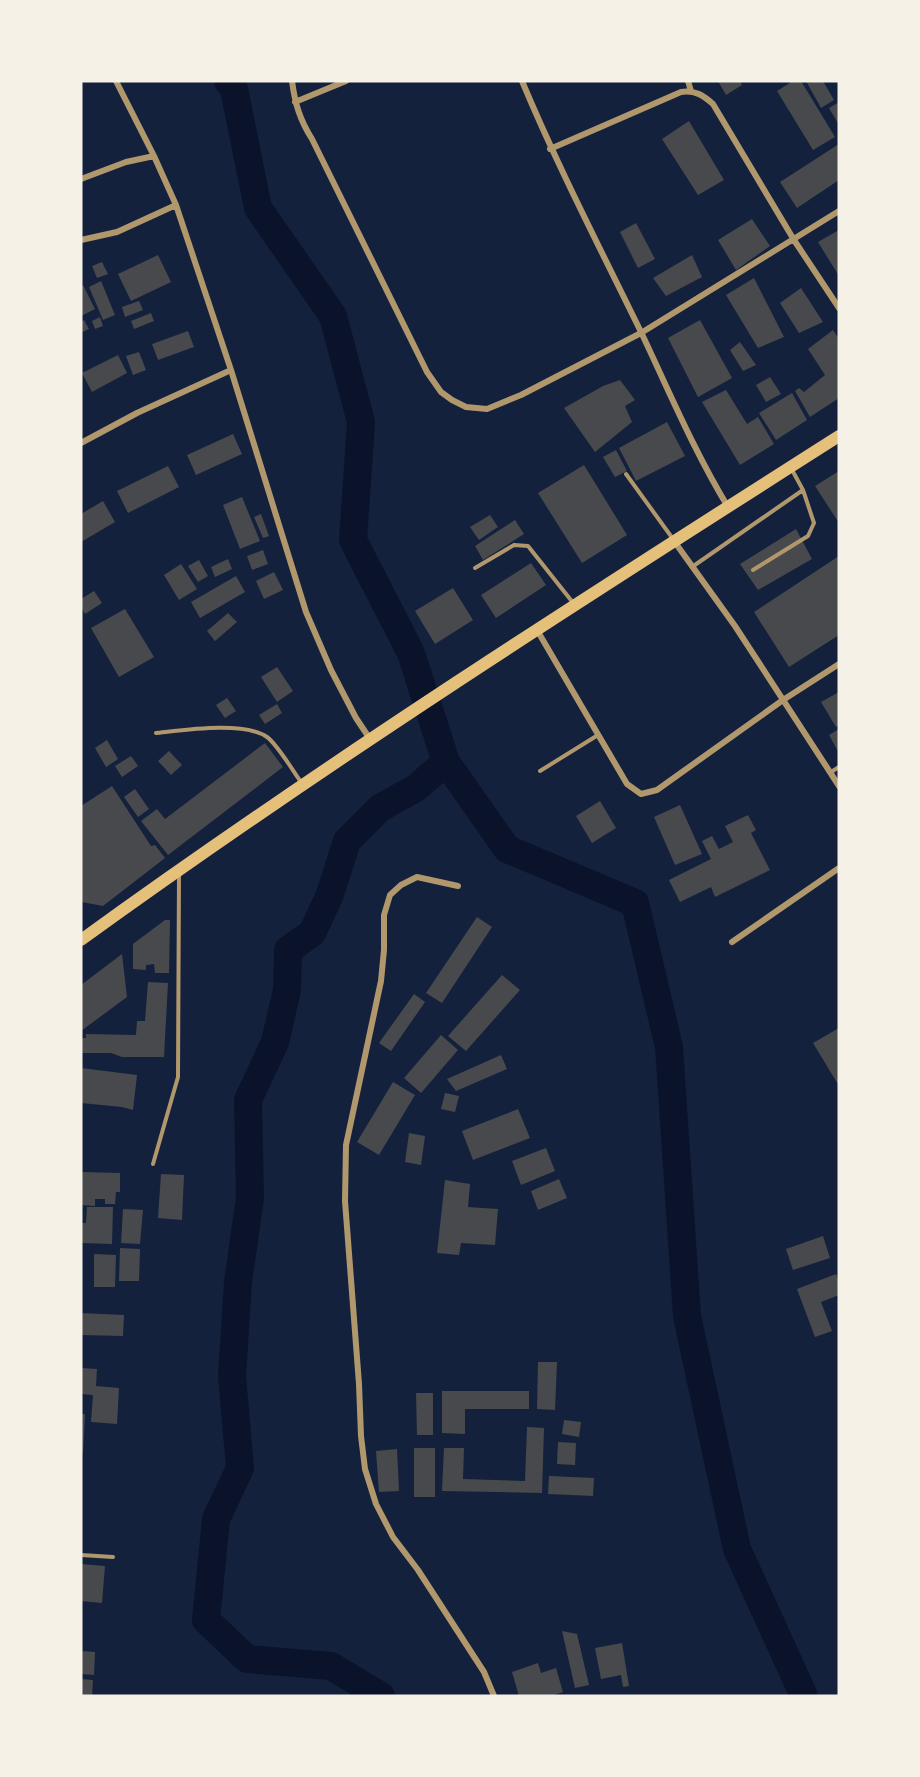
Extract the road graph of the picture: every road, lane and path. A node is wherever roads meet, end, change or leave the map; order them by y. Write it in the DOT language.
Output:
graph roads {
  1 [pos="116,81"];
  2 [pos="292,81"];
  3 [pos="346,81"];
  4 [pos="522,81"];
  5 [pos="688,81"];
  6 [pos="691,91"];
  7 [pos="295,102"];
  8 [pos="550,149"];
  9 [pos="154,156"];
  10 [pos="81,179"];
  11 [pos="176,206"];
  12 [pos="839,211"];
  13 [pos="81,240"];
  14 [pos="794,240"];
  15 [pos="839,308"];
  16 [pos="641,333"];
  17 [pos="231,370"];
  18 [pos="839,436"];
  19 [pos="81,443"];
  20 [pos="790,467"];
  21 [pos="626,474"];
  22 [pos="802,490"];
  23 [pos="728,507"];
  24 [pos="674,541"];
  25 [pos="692,567"];
  26 [pos="475,568"];
  27 [pos="753,570"];
  28 [pos="575,605"];
  29 [pos="537,630"];
  30 [pos="839,664"];
  31 [pos="783,700"];
  32 [pos="156,733"];
  33 [pos="598,735"];
  34 [pos="370,739"];
  35 [pos="839,767"];
  36 [pos="540,771"];
  37 [pos="831,772"];
  38 [pos="304,785"];
  39 [pos="839,786"];
  40 [pos="839,868"];
  41 [pos="179,871"];
  42 [pos="458,886"];
  43 [pos="81,940"];
  44 [pos="732,942"];
  45 [pos="153,1164"];
  46 [pos="81,1556"];
  47 [pos="113,1557"];
  48 [pos="494,1696"];
  1 -- 9 [label="street"];
  2 -- 7 [label="street"];
  3 -- 7 [label="street"];
  4 -- 8 [label="street"];
  5 -- 6 [label="street"];
  6 -- 8 [label="street"];
  6 -- 14 [label="street"];
  7 -- 16 [label="street"];
  8 -- 16 [label="street"];
  9 -- 10 [label="street"];
  9 -- 11 [label="street"];
  11 -- 13 [label="street"];
  11 -- 17 [label="street"];
  12 -- 14 [label="street"];
  14 -- 15 [label="street"];
  14 -- 16 [label="street"];
  16 -- 23 [label="street"];
  17 -- 19 [label="street"];
  17 -- 34 [label="street"];
  18 -- 20 [label="main road"];
  20 -- 22 [label="lane"];
  20 -- 23 [label="main road"];
  21 -- 24 [label="lane"];
  22 -- 25 [label="lane"];
  22 -- 27 [label="lane"];
  23 -- 24 [label="main road"];
  24 -- 25 [label="street"];
  24 -- 28 [label="main road"];
  25 -- 31 [label="street"];
  26 -- 28 [label="lane"];
  28 -- 29 [label="main road"];
  29 -- 33 [label="street"];
  29 -- 34 [label="main road"];
  30 -- 31 [label="street"];
  31 -- 33 [label="street"];
  31 -- 37 [label="street"];
  32 -- 38 [label="lane"];
  33 -- 36 [label="lane"];
  34 -- 38 [label="main road"];
  35 -- 37 [label="lane"];
  37 -- 39 [label="street"];
  38 -- 41 [label="main road"];
  40 -- 44 [label="street"];
  41 -- 43 [label="main road"];
  41 -- 45 [label="lane"];
  42 -- 48 [label="street"];
  46 -- 47 [label="lane"];
}
